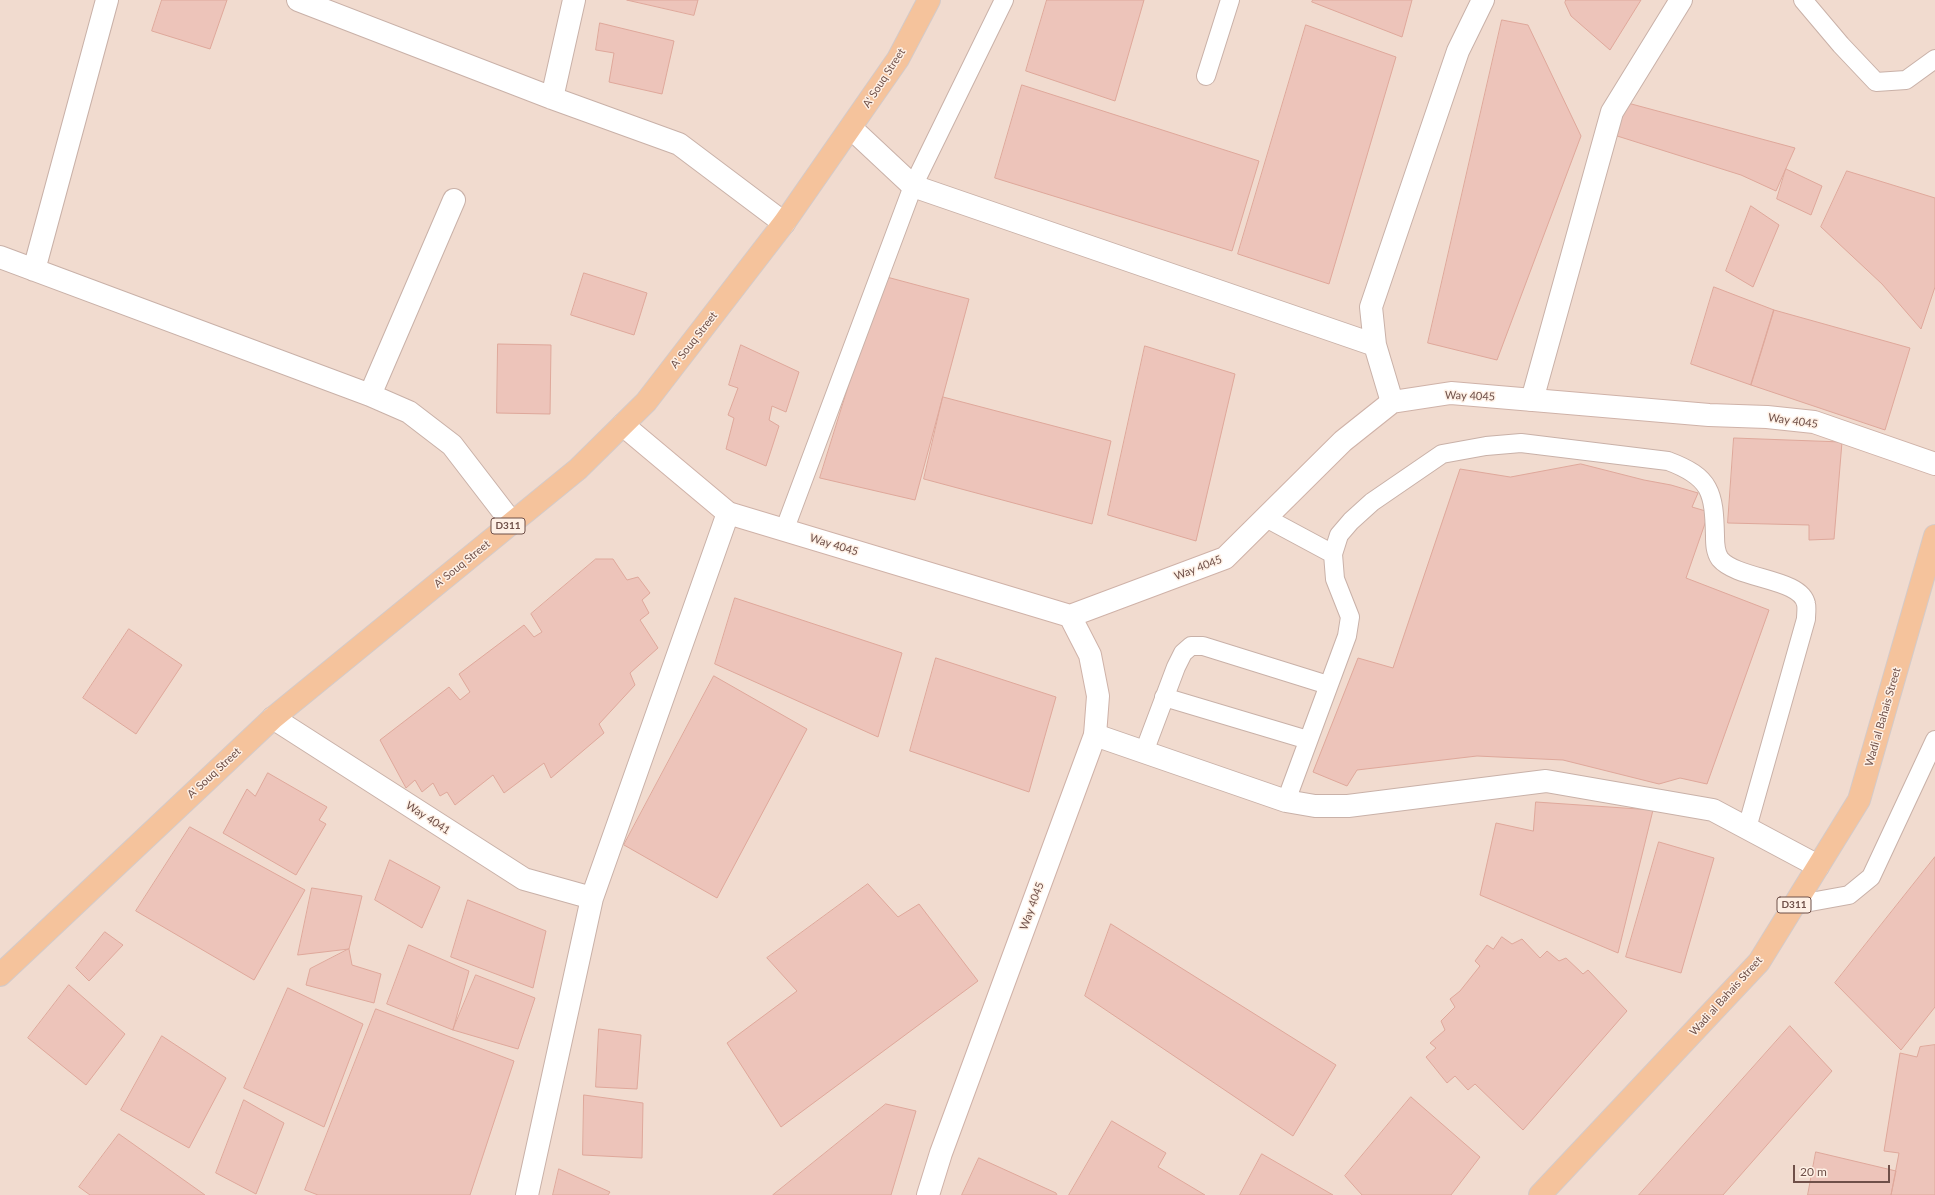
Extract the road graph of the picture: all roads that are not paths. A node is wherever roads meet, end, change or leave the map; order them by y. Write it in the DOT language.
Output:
graph roads {
  1 [pos="107,0"];
  2 [pos="298,0"];
  3 [pos="574,0"];
  4 [pos="929,0"];
  5 [pos="1004,0"];
  6 [pos="1230,0"];
  7 [pos="1484,0"];
  8 [pos="1682,0"];
  9 [pos="1803,0"];
  10 [pos="1935,59"];
  11 [pos="1206,76"];
  12 [pos="552,98"];
  13 [pos="851,128"];
  14 [pos="913,186"];
  15 [pos="454,200"];
  16 [pos="784,224"];
  17 [pos="0,257"];
  18 [pos="34,270"];
  19 [pos="1375,345"];
  20 [pos="370,395"];
  21 [pos="1532,400"];
  22 [pos="1392,402"];
  23 [pos="623,425"];
  24 [pos="1935,464"];
  25 [pos="728,513"];
  26 [pos="1266,518"];
  27 [pos="512,523"];
  28 [pos="784,531"];
  29 [pos="1934,544"];
  30 [pos="1333,554"];
  31 [pos="1070,616"];
  32 [pos="1328,685"];
  33 [pos="1164,698"];
  34 [pos="273,718"];
  35 [pos="1095,735"];
  36 [pos="1308,740"];
  37 [pos="1935,740"];
  38 [pos="1144,752"];
  39 [pos="1286,801"];
  40 [pos="1747,828"];
  41 [pos="1818,866"];
  42 [pos="592,898"];
  43 [pos="1794,905"];
  44 [pos="0,975"];
  45 [pos="527,1195"];
  46 [pos="928,1195"];
  47 [pos="1540,1195"];
  1 -- 18 [label="street"];
  2 -- 12 [label="street"];
  3 -- 12 [label="street"];
  4 -- 13 [label="main road, A' Souq Street / D311"];
  5 -- 14 [label="lane"];
  6 -- 11 [label="lane"];
  7 -- 19 [label="street"];
  8 -- 21 [label="street"];
  9 -- 10 [label="lane"];
  12 -- 16 [label="street"];
  13 -- 14 [label="street"];
  13 -- 16 [label="main road, A' Souq Street / D311"];
  14 -- 19 [label="street"];
  14 -- 28 [label="lane"];
  15 -- 20 [label="street"];
  16 -- 23 [label="main road, A' Souq Street / D311"];
  17 -- 18 [label="street"];
  18 -- 20 [label="street"];
  19 -- 22 [label="street"];
  20 -- 27 [label="street"];
  21 -- 22 [label="street, Way 4045"];
  21 -- 24 [label="street, Way 4045"];
  22 -- 26 [label="street, Way 4045"];
  23 -- 25 [label="street, Way 4045"];
  23 -- 27 [label="main road, A' Souq Street / D311"];
  25 -- 28 [label="street, Way 4045"];
  25 -- 42 [label="street"];
  26 -- 30 [label="lane"];
  26 -- 31 [label="street, Way 4045"];
  27 -- 34 [label="main road, A' Souq Street / D311"];
  28 -- 31 [label="street, Way 4045"];
  29 -- 41 [label="main road, Wadi al Bahais Street / D311"];
  30 -- 32 [label="lane"];
  30 -- 40 [label="lane"];
  31 -- 35 [label="street, Way 4045"];
  32 -- 33 [label="lane"];
  32 -- 36 [label="lane"];
  33 -- 36 [label="lane"];
  33 -- 38 [label="lane"];
  34 -- 42 [label="street, Way 4041"];
  34 -- 44 [label="main road, A' Souq Street / D311"];
  35 -- 38 [label="street"];
  35 -- 46 [label="street, Way 4045"];
  36 -- 39 [label="lane"];
  37 -- 43 [label="lane"];
  38 -- 39 [label="street"];
  39 -- 40 [label="street"];
  40 -- 41 [label="street"];
  41 -- 43 [label="main road, Wadi al Bahais Street / D311"];
  42 -- 45 [label="street"];
  43 -- 47 [label="main road, Wadi al Bahais Street / D311"];
}
